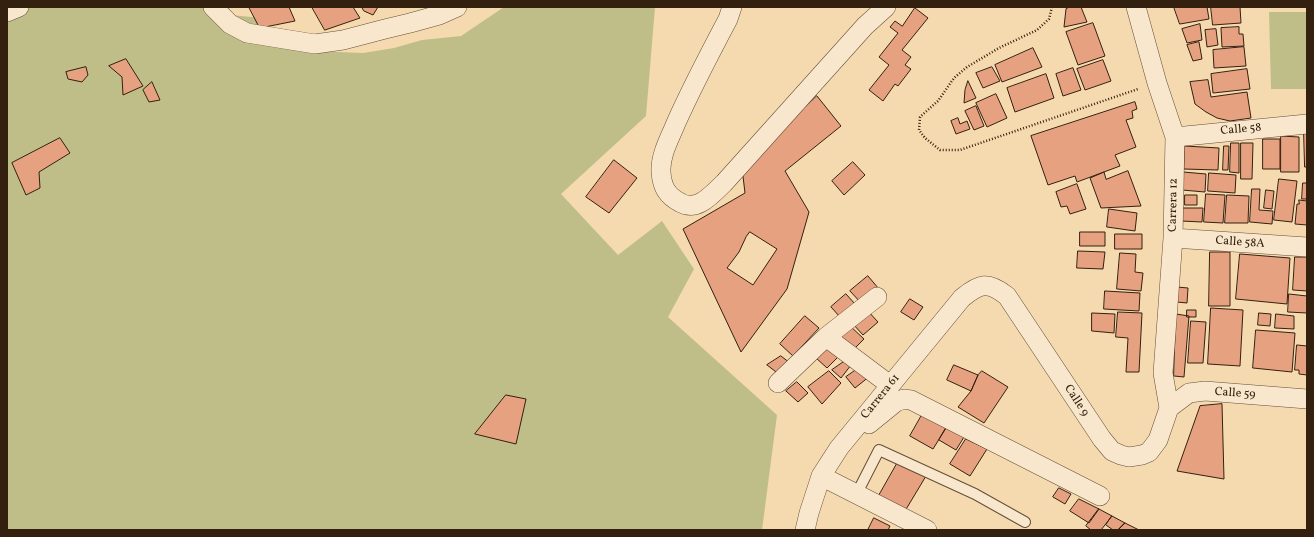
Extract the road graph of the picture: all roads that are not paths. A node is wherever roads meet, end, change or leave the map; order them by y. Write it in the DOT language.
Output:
graph roads {
  1 [pos="19,7"];
  2 [pos="213,7"];
  3 [pos="457,7"];
  4 [pos="732,7"];
  5 [pos="886,7"];
  6 [pos="1136,7"];
  7 [pos="7,12"];
  8 [pos="1307,124"];
  9 [pos="1175,137"];
  10 [pos="1173,238"];
  11 [pos="1307,247"];
  12 [pos="986,286"];
  13 [pos="878,297"];
  14 [pos="826,338"];
  15 [pos="778,383"];
  16 [pos="890,385"];
  17 [pos="1307,399"];
  18 [pos="1168,408"];
  19 [pos="839,448"];
  20 [pos="821,476"];
  21 [pos="856,495"];
  22 [pos="1100,496"];
  23 [pos="1025,522"];
  24 [pos="805,530"];
  25 [pos="927,530"];
  1 -- 7 [label="street"];
  2 -- 3 [label="street"];
  4 -- 5 [label="street"];
  6 -- 9 [label="street, Carrera 12"];
  8 -- 9 [label="street, Calle 58"];
  9 -- 10 [label="street, Carrera 12"];
  10 -- 11 [label="street, Calle 58A"];
  10 -- 18 [label="street, Carrera 12"];
  12 -- 16 [label="street, Carrera 61"];
  12 -- 18 [label="street, Calle 9"];
  13 -- 14 [label="street"];
  14 -- 15 [label="street"];
  14 -- 16 [label="street"];
  16 -- 19 [label="street, Carrera 61"];
  17 -- 18 [label="street, Calle 59"];
  19 -- 20 [label="street, Carrera 61"];
  19 -- 22 [label="street"];
  20 -- 21 [label="street"];
  20 -- 24 [label="street, Carrera 61"];
  21 -- 23 [label="lane"];
  21 -- 25 [label="street"];
}
